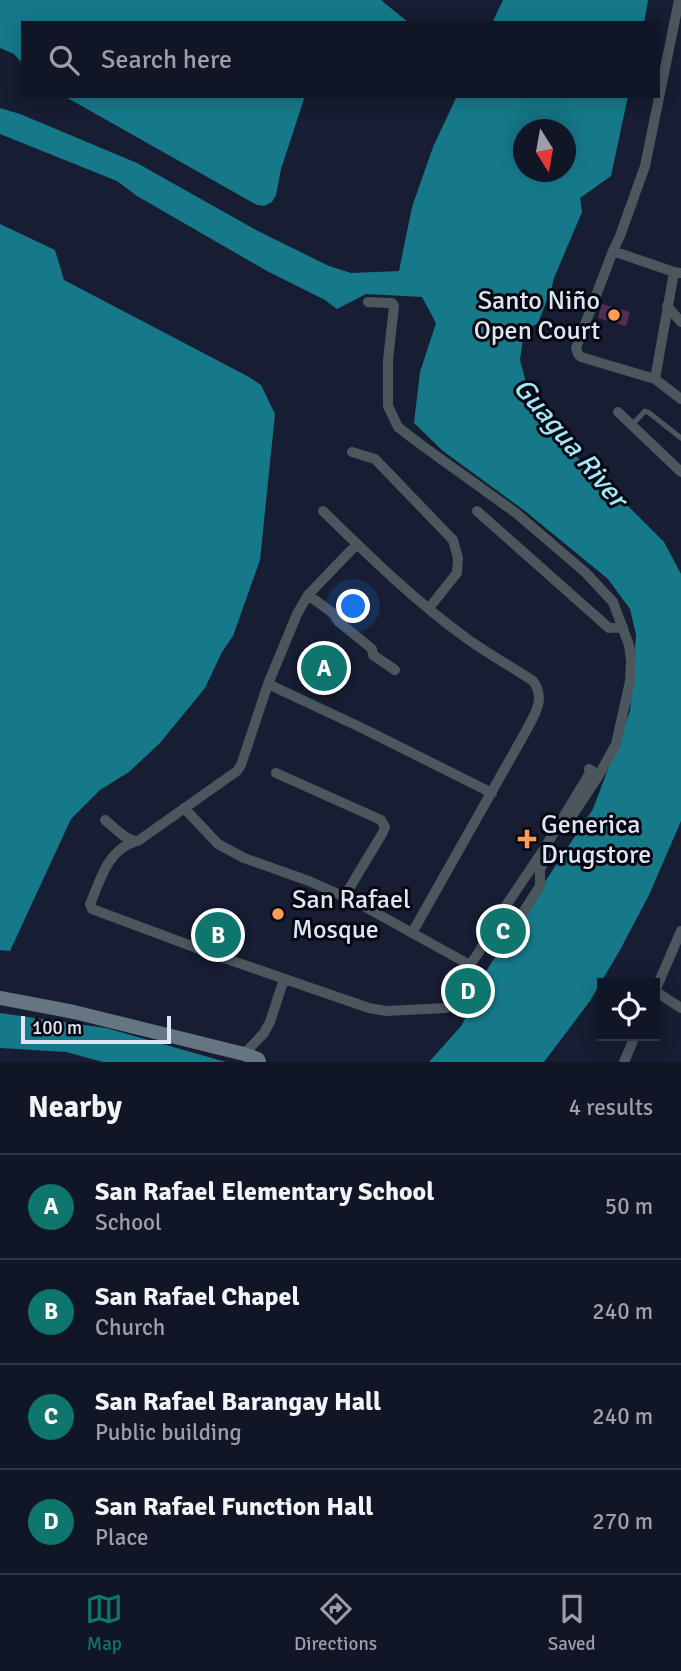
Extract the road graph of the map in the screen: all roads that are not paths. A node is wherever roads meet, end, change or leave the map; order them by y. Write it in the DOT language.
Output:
graph roads {
  1 [pos="679,0"];
  2 [pos="660,93"];
  3 [pos="659,98"];
  4 [pos="613,251"];
  5 [pos="678,273"];
  6 [pos="368,302"];
  7 [pos="667,306"];
  8 [pos="681,322"];
  9 [pos="655,379"];
  10 [pos="681,399"];
  11 [pos="618,412"];
  12 [pos="632,425"];
  13 [pos="681,438"];
  14 [pos="352,452"];
  15 [pos="681,472"];
  16 [pos="323,511"];
  17 [pos="477,511"];
  18 [pos="357,544"];
  19 [pos="308,595"];
  20 [pos="429,608"];
  21 [pos="623,627"];
  22 [pos="395,670"];
  23 [pos="268,684"];
  24 [pos="276,773"];
  25 [pos="599,775"];
  26 [pos="492,793"];
  27 [pos="184,808"];
  28 [pos="105,820"];
  29 [pos="134,842"];
  30 [pos="344,897"];
  31 [pos="681,931"];
  32 [pos="412,933"];
  33 [pos="485,941"];
  34 [pos="470,965"];
  35 [pos="284,979"];
  36 [pos="660,979"];
  37 [pos="660,994"];
  38 [pos="0,998"];
  39 [pos="681,1008"];
  40 [pos="633,1041"];
  41 [pos="244,1054"];
  42 [pos="259,1062"];
  43 [pos="624,1062"];
  1 -- 2 [label="street"];
  3 -- 4 [label="street"];
  4 -- 5 [label="street"];
  4 -- 9 [label="street"];
  5 -- 7 [label="street"];
  6 -- 21 [label="street"];
  7 -- 8 [label="street"];
  7 -- 9 [label="street"];
  9 -- 10 [label="street"];
  11 -- 12 [label="street"];
  12 -- 13 [label="lane"];
  12 -- 15 [label="street"];
  14 -- 20 [label="street"];
  16 -- 18 [label="street"];
  17 -- 21 [label="street"];
  18 -- 19 [label="street"];
  18 -- 20 [label="street"];
  19 -- 22 [label="street"];
  19 -- 23 [label="street"];
  20 -- 26 [label="street"];
  21 -- 25 [label="street"];
  23 -- 26 [label="street"];
  23 -- 27 [label="street"];
  24 -- 30 [label="street"];
  25 -- 33 [label="street"];
  25 -- 33 [label="street"];
  26 -- 32 [label="street"];
  27 -- 29 [label="street"];
  27 -- 30 [label="street"];
  28 -- 29 [label="street"];
  29 -- 35 [label="street"];
  30 -- 32 [label="street"];
  31 -- 36 [label="street"];
  32 -- 34 [label="street"];
  33 -- 34 [label="street"];
  34 -- 35 [label="street"];
  35 -- 41 [label="street"];
  37 -- 39 [label="street"];
  38 -- 41 [label="main road"];
  40 -- 43 [label="street"];
  41 -- 42 [label="main road"];
}
